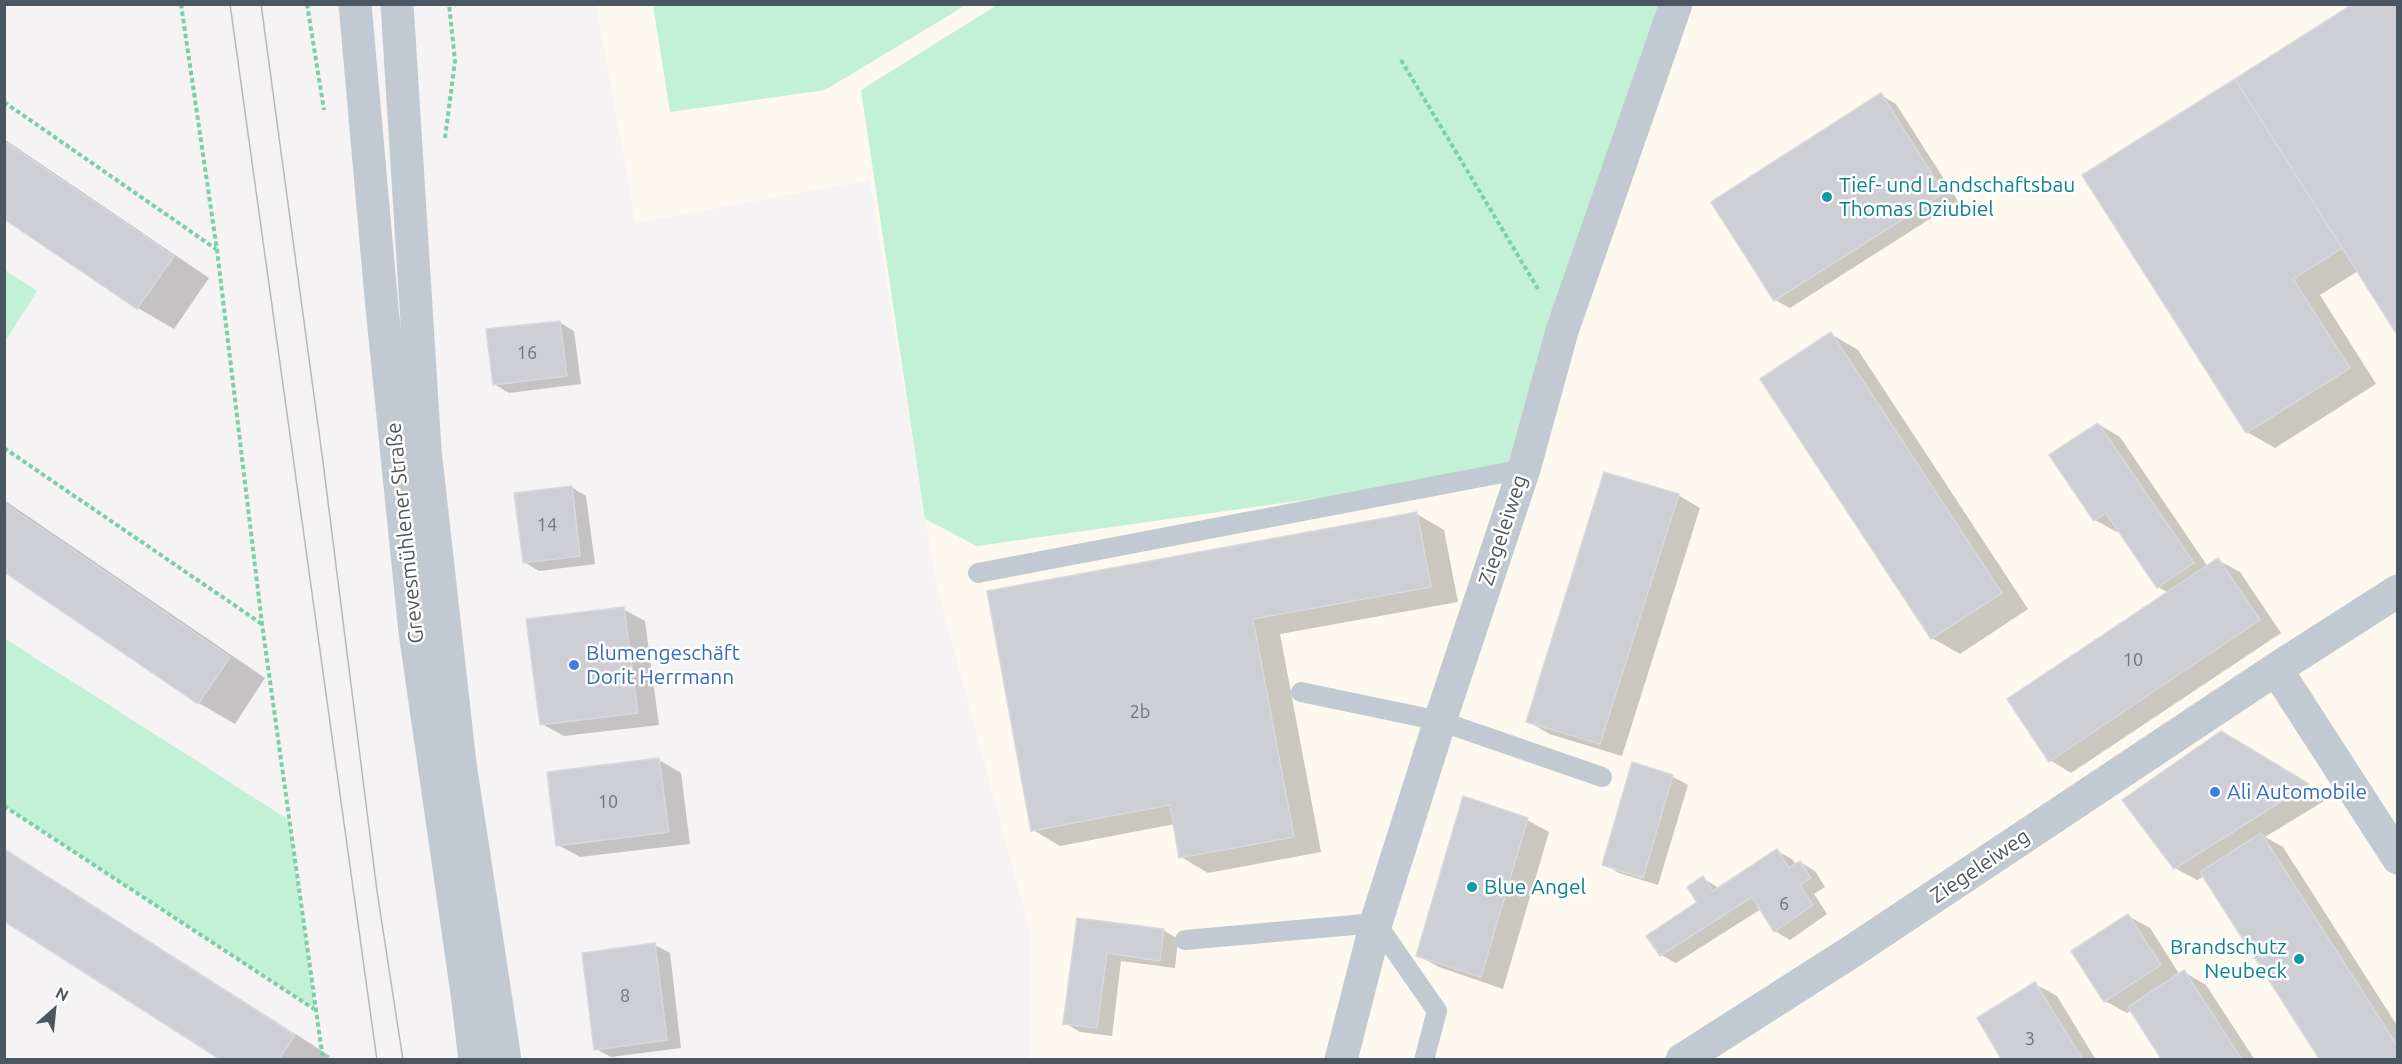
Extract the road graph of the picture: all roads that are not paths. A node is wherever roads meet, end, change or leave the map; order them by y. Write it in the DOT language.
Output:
graph roads {
  1 [pos="355,4"];
  2 [pos="397,4"];
  3 [pos="1676,4"];
  4 [pos="1524,470"];
  5 [pos="978,573"];
  6 [pos="2397,591"];
  7 [pos="2276,669"];
  8 [pos="1301,692"];
  9 [pos="1440,721"];
  10 [pos="1602,777"];
  11 [pos="2397,858"];
  12 [pos="1376,922"];
  13 [pos="1185,940"];
  14 [pos="475,1059"];
  15 [pos="505,1059"];
  16 [pos="1341,1059"];
  17 [pos="1424,1059"];
  18 [pos="1682,1059"];
  1 -- 14 [label="street, Grevesmühlener Straße"];
  2 -- 15 [label="street, Grevesmühlener Straße"];
  3 -- 4 [label="street, Ziegeleiweg"];
  4 -- 5 [label="lane"];
  4 -- 9 [label="street, Ziegeleiweg"];
  6 -- 7 [label="street, Ziegeleiweg"];
  7 -- 11 [label="street"];
  7 -- 18 [label="street, Ziegeleiweg"];
  8 -- 9 [label="lane"];
  9 -- 10 [label="lane"];
  9 -- 12 [label="street, Ziegeleiweg"];
  12 -- 13 [label="lane"];
  12 -- 16 [label="street, Ziegeleiweg"];
  12 -- 17 [label="lane"];
}
